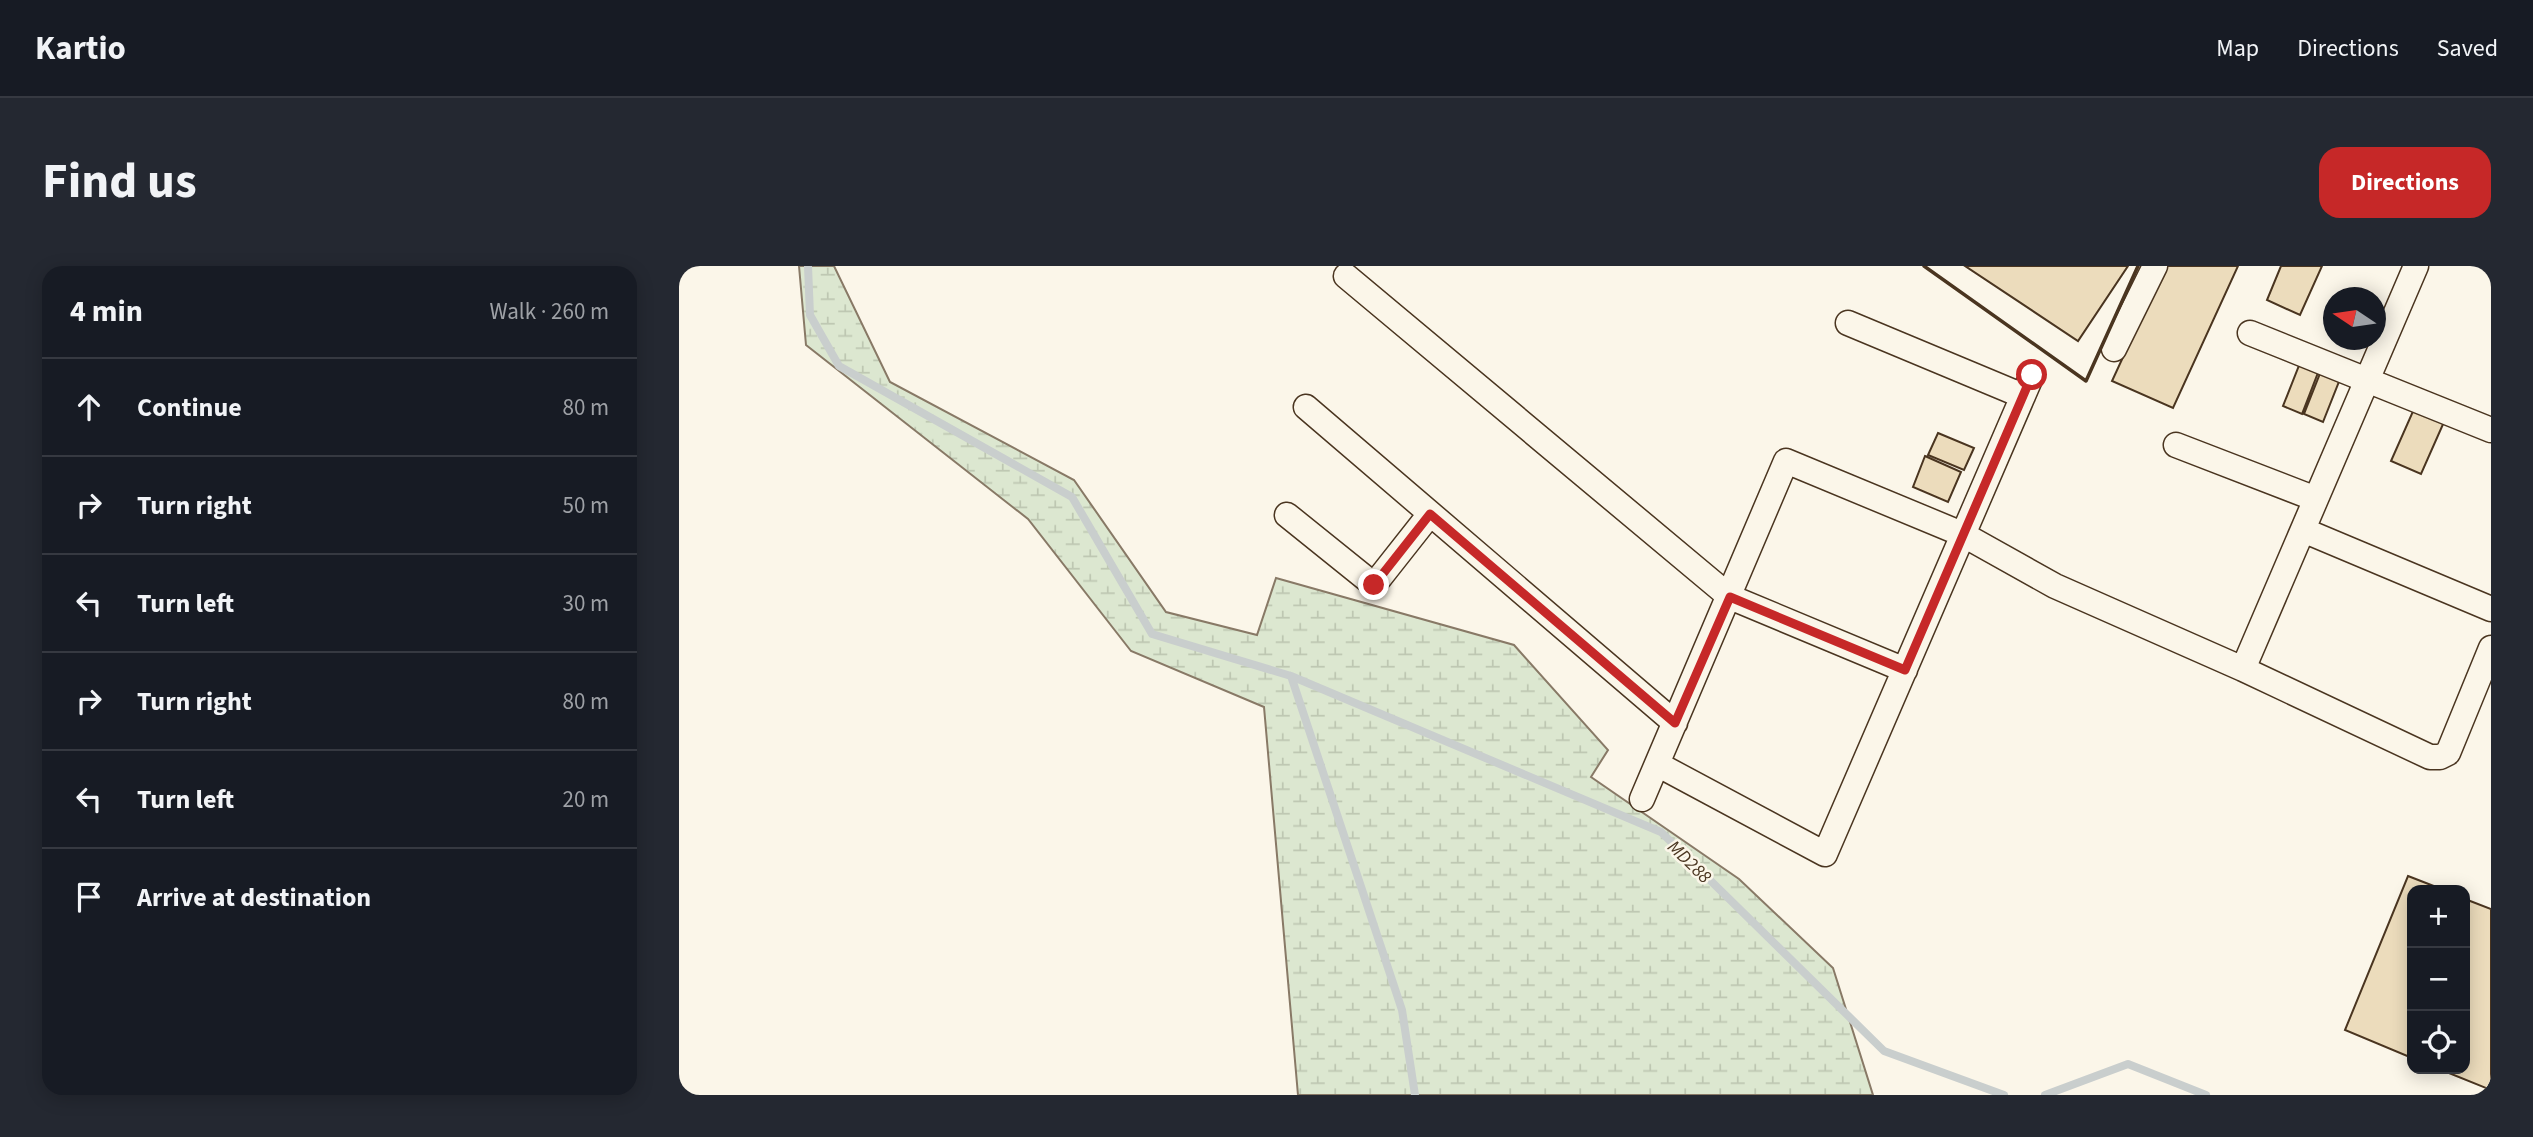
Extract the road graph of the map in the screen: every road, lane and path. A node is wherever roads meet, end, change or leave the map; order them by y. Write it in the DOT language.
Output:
graph roads {
  1 [pos="2155,266"];
  2 [pos="2416,266"];
  3 [pos="1346,276"];
  4 [pos="1848,323"];
  5 [pos="2250,334"];
  6 [pos="2114,349"];
  7 [pos="2367,379"];
  8 [pos="1306,407"];
  9 [pos="2491,430"];
  10 [pos="2176,445"];
  11 [pos="2316,499"];
  12 [pos="1430,514"];
  13 [pos="1287,515"];
  14 [pos="2303,530"];
  15 [pos="1962,534"];
  16 [pos="1730,597"];
  17 [pos="2491,609"];
  18 [pos="2491,648"];
  19 [pos="2243,669"];
  20 [pos="1905,670"];
  21 [pos="1675,723"];
  22 [pos="1657,764"];
  23 [pos="1642,799"];
  1 -- 6 [label="street"];
  2 -- 7 [label="street"];
  3 -- 16 [label="street"];
  4 -- 15 [label="street"];
  5 -- 7 [label="street"];
  7 -- 9 [label="street"];
  7 -- 11 [label="street"];
  8 -- 12 [label="street"];
  10 -- 11 [label="street"];
  11 -- 14 [label="street"];
  12 -- 13 [label="street"];
  12 -- 21 [label="street"];
  14 -- 17 [label="street"];
  14 -- 19 [label="street"];
  15 -- 16 [label="street"];
  15 -- 19 [label="street"];
  15 -- 20 [label="street"];
  16 -- 20 [label="street"];
  16 -- 21 [label="street"];
  18 -- 19 [label="street"];
  20 -- 22 [label="street"];
  21 -- 22 [label="street"];
  22 -- 23 [label="street"];
}
